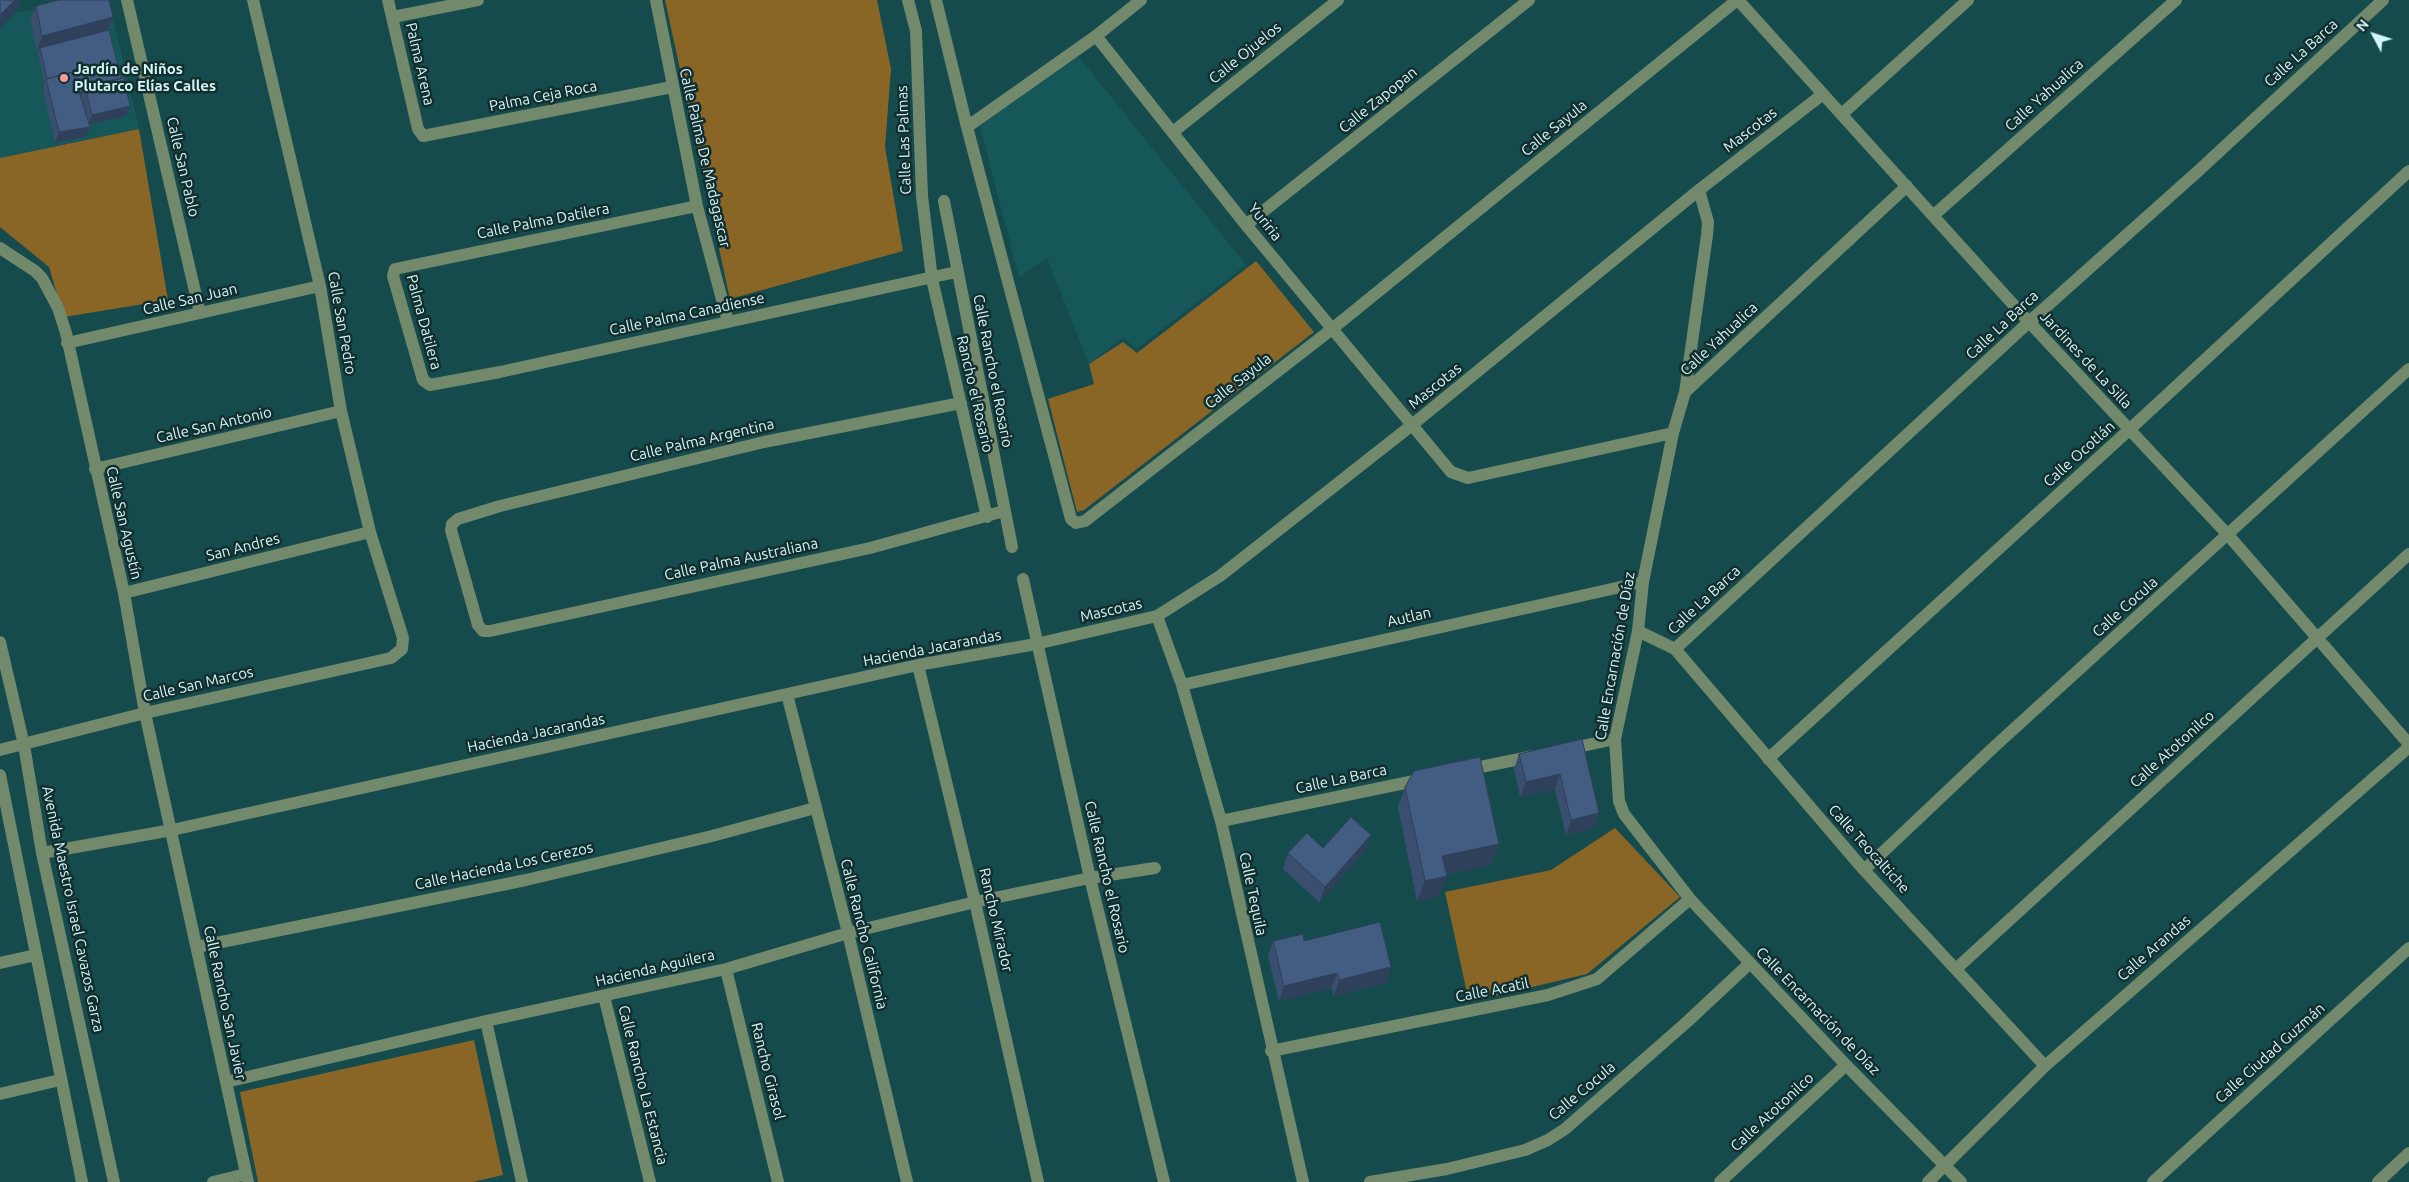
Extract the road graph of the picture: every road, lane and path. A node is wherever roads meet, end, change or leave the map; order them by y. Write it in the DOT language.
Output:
graph roads {
  1 [pos="127,0"];
  2 [pos="253,0"];
  3 [pos="388,0"];
  4 [pos="478,0"];
  5 [pos="656,0"];
  6 [pos="908,0"];
  7 [pos="1141,0"];
  8 [pos="1338,0"];
  9 [pos="1529,0"];
  10 [pos="1737,0"];
  11 [pos="1968,0"];
  12 [pos="2176,0"];
  13 [pos="2383,0"];
  14 [pos="939,2"];
  15 [pos="392,18"];
  16 [pos="1096,36"];
  17 [pos="672,87"];
  18 [pos="1823,94"];
  19 [pos="1842,114"];
  20 [pos="967,127"];
  21 [pos="1173,132"];
  22 [pos="421,134"];
  23 [pos="2409,171"];
  24 [pos="1908,186"];
  25 [pos="1699,190"];
  26 [pos="944,201"];
  27 [pos="697,206"];
  28 [pos="1934,215"];
  29 [pos="1246,225"];
  30 [pos="0,248"];
  31 [pos="395,269"];
  32 [pos="956,272"];
  33 [pos="932,278"];
  34 [pos="320,286"];
  35 [pos="200,313"];
  36 [pos="728,322"];
  37 [pos="2029,322"];
  38 [pos="1332,329"];
  39 [pos="67,343"];
  40 [pos="2409,369"];
  41 [pos="425,383"];
  42 [pos="1685,392"];
  43 [pos="961,403"];
  44 [pos="341,411"];
  45 [pos="1412,425"];
  46 [pos="2129,430"];
  47 [pos="1673,433"];
  48 [pos="95,469"];
  49 [pos="1004,511"];
  50 [pos="987,517"];
  51 [pos="370,532"];
  52 [pos="2229,536"];
  53 [pos="1012,547"];
  54 [pos="2409,554"];
  55 [pos="1022,579"];
  56 [pos="1644,582"];
  57 [pos="124,593"];
  58 [pos="1157,616"];
  59 [pos="483,631"];
  60 [pos="1638,631"];
  61 [pos="2316,639"];
  62 [pos="0,642"];
  63 [pos="1036,644"];
  64 [pos="402,649"];
  65 [pos="1675,649"];
  66 [pos="918,665"];
  67 [pos="1182,684"];
  68 [pos="787,694"];
  69 [pos="145,713"];
  70 [pos="1615,739"];
  71 [pos="24,745"];
  72 [pos="2409,745"];
  73 [pos="0,750"];
  74 [pos="1768,759"];
  75 [pos="1452,773"];
  76 [pos="0,775"];
  77 [pos="1432,777"];
  78 [pos="815,808"];
  79 [pos="1221,821"];
  80 [pos="172,830"];
  81 [pos="6,832"];
  82 [pos="42,853"];
  83 [pos="1155,868"];
  84 [pos="1864,870"];
  85 [pos="1090,878"];
  86 [pos="1690,899"];
  87 [pos="976,902"];
  88 [pos="848,933"];
  89 [pos="197,947"];
  90 [pos="2409,948"];
  91 [pos="36,955"];
  92 [pos="0,962"];
  93 [pos="1749,964"];
  94 [pos="726,968"];
  95 [pos="1957,968"];
  96 [pos="604,996"];
  97 [pos="486,1021"];
  98 [pos="1271,1051"];
  99 [pos="1846,1065"];
  100 [pos="2044,1066"];
  101 [pos="60,1080"];
  102 [pos="226,1082"];
  103 [pos="0,1094"];
  104 [pos="2409,1153"];
  105 [pos="1946,1165"];
  106 [pos="247,1178"];
  107 [pos="82,1182"];
  108 [pos="114,1182"];
  109 [pos="213,1182"];
  110 [pos="522,1182"];
  111 [pos="650,1182"];
  112 [pos="778,1182"];
  113 [pos="906,1182"];
  114 [pos="1038,1182"];
  115 [pos="1164,1182"];
  116 [pos="1303,1182"];
  117 [pos="1370,1182"];
  118 [pos="1720,1182"];
  119 [pos="1928,1182"];
  120 [pos="1961,1182"];
  121 [pos="2153,1182"];
  122 [pos="2378,1182"];
  1 -- 35 [label="street, Calle San Pablo"];
  2 -- 34 [label="street, Calle San Pedro"];
  3 -- 15 [label="street, Palma Arena"];
  4 -- 15 [label="street"];
  5 -- 17 [label="street, Calle Palma De Madagascar"];
  6 -- 33 [label="street, Calle Las Palmas"];
  7 -- 16 [label="street"];
  8 -- 21 [label="street, Calle Ojuelos"];
  9 -- 29 [label="street, Calle Zapopan"];
  10 -- 18 [label="street, Jardines de La Silla"];
  10 -- 38 [label="street, Calle Sayula"];
  11 -- 19 [label="street"];
  12 -- 28 [label="street, Calle Yahualica"];
  13 -- 37 [label="street, Calle La Barca"];
  14 -- 20 [label="street"];
  15 -- 22 [label="street, Palma Arena"];
  16 -- 20 [label="street"];
  16 -- 21 [label="street, Yuriria"];
  17 -- 22 [label="street, Palma Ceja Roca"];
  17 -- 27 [label="street, Calle Palma De Madagascar"];
  18 -- 19 [label="street, Jardines de La Silla"];
  18 -- 25 [label="street, Mascotas"];
  19 -- 24 [label="street, Jardines de La Silla"];
  20 -- 38 [label="street, Calle Sayula"];
  21 -- 29 [label="street, Yuriria"];
  23 -- 46 [label="street, Calle Ocotlán"];
  24 -- 28 [label="street, Jardines de La Silla"];
  24 -- 42 [label="street, Calle Yahualica"];
  25 -- 42 [label="street, Calle Encarnación de Díaz"];
  25 -- 45 [label="street, Mascotas"];
  26 -- 32 [label="street, Calle Rancho el Rosario"];
  27 -- 31 [label="street, Calle Palma Datilera"];
  27 -- 36 [label="street, Calle Palma De Madagascar"];
  28 -- 37 [label="street, Jardines de La Silla"];
  29 -- 38 [label="street, Yuriria"];
  30 -- 39 [label="street, Calle San Agustín"];
  31 -- 41 [label="street, Palma Datilera"];
  32 -- 33 [label="street, Calle Palma Canadiense"];
  32 -- 49 [label="street, Calle Rancho el Rosario"];
  33 -- 36 [label="street, Calle Palma Canadiense"];
  33 -- 43 [label="street, Rancho el Rosario"];
  34 -- 35 [label="street, Calle San Juan"];
  34 -- 44 [label="street, Calle San Pedro"];
  35 -- 39 [label="street, Calle San Juan"];
  36 -- 41 [label="street, Calle Palma Canadiense"];
  37 -- 46 [label="street, Jardines de La Silla"];
  37 -- 65 [label="street, Calle La Barca"];
  38 -- 45 [label="street, Yuriria"];
  39 -- 48 [label="street, Calle San Agustín"];
  40 -- 52 [label="street, Calle Cocula"];
  42 -- 47 [label="street, Calle Encarnación de Díaz"];
  43 -- 50 [label="street, Rancho el Rosario"];
  43 -- 59 [label="street, Calle Palma Argentina"];
  44 -- 48 [label="street, Calle San Antonio"];
  44 -- 51 [label="street, Calle San Pedro"];
  45 -- 47 [label="street"];
  45 -- 58 [label="street, Mascotas"];
  46 -- 52 [label="street, Jardines de La Silla"];
  46 -- 74 [label="street, Calle Ocotlán"];
  47 -- 56 [label="street, Calle Encarnación de Díaz"];
  48 -- 57 [label="street, Calle San Agustín"];
  49 -- 50 [label="street, Calle Palma Australiana"];
  49 -- 53 [label="street, Calle Rancho el Rosario"];
  50 -- 59 [label="street, Calle Palma Australiana"];
  51 -- 57 [label="street, San Andres"];
  51 -- 64 [label="street, Calle San Pedro"];
  52 -- 61 [label="street, Jardines de La Silla"];
  52 -- 84 [label="street, Calle Cocula"];
  54 -- 61 [label="street, Calle Atotonilco"];
  55 -- 63 [label="street, Calle Rancho el Rosario"];
  56 -- 60 [label="street, Calle Encarnación de Díaz"];
  56 -- 67 [label="street, Autlan"];
  57 -- 69 [label="street, Calle San Agustín"];
  58 -- 63 [label="street, Mascotas"];
  58 -- 67 [label="street, Calle Tequila"];
  60 -- 65 [label="street, Calle La Barca"];
  60 -- 70 [label="street, Calle Encarnación de Díaz"];
  61 -- 72 [label="street, Jardines de La Silla"];
  61 -- 95 [label="street, Calle Atotonilco"];
  62 -- 71 [label="street, Avenida Maestro Israel Cavazos Garza"];
  63 -- 66 [label="street, Hacienda Jacarandas"];
  63 -- 85 [label="street, Calle Rancho el Rosario"];
  64 -- 69 [label="street, Calle San Marcos"];
  65 -- 74 [label="street, Calle Teocaltiche"];
  66 -- 68 [label="street, Hacienda Jacarandas"];
  66 -- 87 [label="street, Rancho Mirador"];
  67 -- 79 [label="street, Calle Tequila"];
  68 -- 78 [label="street, Calle Rancho California"];
  68 -- 80 [label="street, Hacienda Jacarandas"];
  69 -- 71 [label="street, Calle San Marcos"];
  69 -- 80 [label="street, Calle San Agustín"];
  70 -- 75 [label="street"];
  70 -- 86 [label="street, Calle Encarnación de Díaz"];
  71 -- 73 [label="street, Calle San Marcos"];
  71 -- 82 [label="street, Avenida Maestro Israel Cavazos Garza"];
  72 -- 100 [label="street, Calle Arandas"];
  74 -- 84 [label="street, Calle Teocaltiche"];
  76 -- 81 [label="street"];
  77 -- 79 [label="street, Calle La Barca"];
  78 -- 88 [label="street, Calle Rancho California"];
  78 -- 89 [label="street, Calle Hacienda Los Cerezos"];
  79 -- 98 [label="street, Calle Tequila"];
  80 -- 82 [label="street, Hacienda Jacarandas"];
  80 -- 89 [label="street, Calle Rancho San Javier"];
  81 -- 91 [label="street"];
  82 -- 108 [label="street, Avenida Maestro Israel Cavazos Garza"];
  83 -- 85 [label="street, Hacienda Aguilera"];
  84 -- 95 [label="street, Calle Teocaltiche"];
  85 -- 87 [label="street, Hacienda Aguilera"];
  85 -- 115 [label="street, Calle Rancho el Rosario"];
  86 -- 93 [label="street, Calle Encarnación de Díaz"];
  86 -- 98 [label="street, Calle Acatil"];
  87 -- 88 [label="street, Hacienda Aguilera"];
  87 -- 114 [label="street, Rancho Mirador"];
  88 -- 94 [label="street, Hacienda Aguilera"];
  88 -- 113 [label="street, Calle Rancho California"];
  89 -- 102 [label="street, Calle Rancho San Javier"];
  90 -- 121 [label="street, Calle Ciudad Guzmán"];
  91 -- 92 [label="street"];
  91 -- 101 [label="street"];
  93 -- 99 [label="street, Calle Encarnación de Díaz"];
  93 -- 117 [label="street, Calle Cocula"];
  94 -- 96 [label="street, Hacienda Aguilera"];
  94 -- 112 [label="street, Rancho Girasol"];
  95 -- 100 [label="street, Calle Teocaltiche"];
  96 -- 97 [label="street, Hacienda Aguilera"];
  96 -- 111 [label="street, Calle Rancho La Estancia"];
  97 -- 102 [label="street, Hacienda Aguilera"];
  97 -- 110 [label="street"];
  98 -- 116 [label="street, Calle Tequila"];
  99 -- 105 [label="street, Calle Encarnación de Díaz"];
  99 -- 118 [label="street, Calle Atotonilco"];
  100 -- 105 [label="street, Calle Arandas"];
  101 -- 103 [label="street"];
  101 -- 107 [label="street"];
  102 -- 106 [label="street, Calle Rancho San Javier"];
  104 -- 122 [label="street"];
  105 -- 119 [label="street, Calle Arandas"];
  105 -- 120 [label="street, Calle Encarnación de Díaz"];
  106 -- 109 [label="street"];
}
